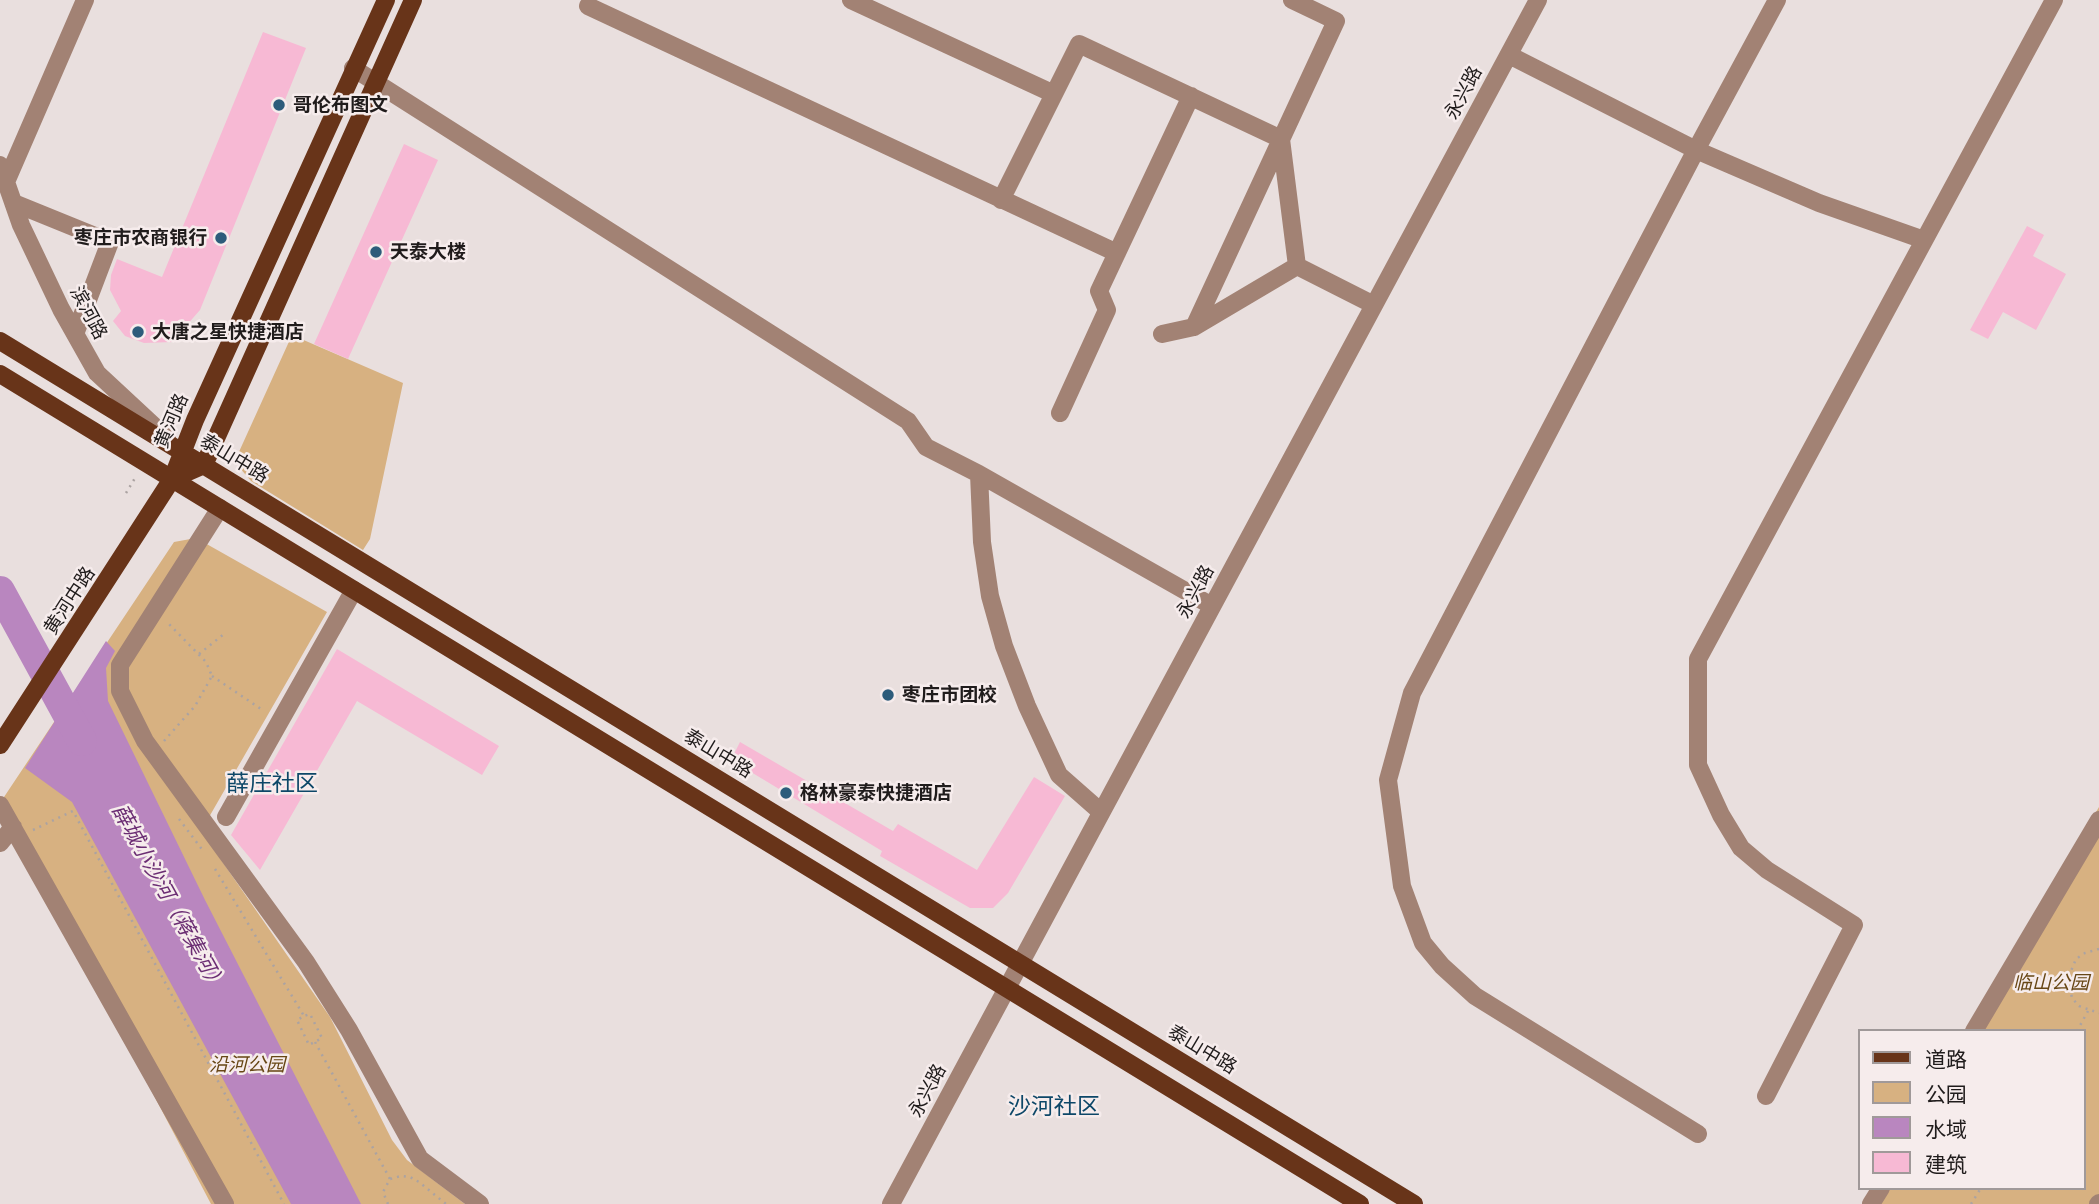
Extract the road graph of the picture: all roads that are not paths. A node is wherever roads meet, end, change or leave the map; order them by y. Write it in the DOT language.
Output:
graph roads {
  1 [pos="85,0"];
  2 [pos="386,0"];
  3 [pos="413,0"];
  4 [pos="851,0"];
  5 [pos="1292,0"];
  6 [pos="1538,0"];
  7 [pos="1777,0"];
  8 [pos="2054,0"];
  9 [pos="588,6"];
  10 [pos="1508,55"];
  11 [pos="353,68"];
  12 [pos="374,82"];
  13 [pos="1054,94"];
  14 [pos="1191,96"];
  15 [pos="1281,139"];
  16 [pos="1696,150"];
  17 [pos="3,174"];
  18 [pos="1001,200"];
  19 [pos="14,203"];
  20 [pos="1924,240"];
  21 [pos="1117,253"];
  22 [pos="1297,266"];
  23 [pos="1374,305"];
  24 [pos="1194,327"];
  25 [pos="75,334"];
  26 [pos="1163,334"];
  27 [pos="6,344"];
  28 [pos="5,377"];
  29 [pos="1060,413"];
  30 [pos="181,451"];
  31 [pos="204,465"];
  32 [pos="979,474"];
  33 [pos="172,479"];
  34 [pos="220,508"];
  35 [pos="354,590"];
  36 [pos="1212,606"];
  37 [pos="0,745"];
  38 [pos="0,805"];
  39 [pos="1101,812"];
  40 [pos="226,817"];
  41 [pos="2099,820"];
  42 [pos="13,827"];
  43 [pos="0,843"];
  44 [pos="1020,964"];
  45 [pos="1007,989"];
  46 [pos="1975,1029"];
  47 [pos="1766,1096"];
  48 [pos="1698,1134"];
  49 [pos="225,1204"];
  50 [pos="480,1204"];
  51 [pos="891,1204"];
  52 [pos="1360,1204"];
  53 [pos="1414,1204"];
  1 -- 17 [label="street"];
  2 -- 11 [label="main road, 黄河路"];
  3 -- 12 [label="main road"];
  4 -- 13 [label="street"];
  5 -- 15 [label="street"];
  6 -- 10 [label="street, 永兴路"];
  7 -- 16 [label="street"];
  8 -- 20 [label="street"];
  9 -- 18 [label="street"];
  10 -- 16 [label="street"];
  10 -- 23 [label="street, 永兴路"];
  11 -- 12 [label="street"];
  11 -- 30 [label="main road, 黄河路"];
  12 -- 31 [label="main road"];
  12 -- 32 [label="street"];
  13 -- 14 [label="street"];
  13 -- 18 [label="street"];
  14 -- 15 [label="street"];
  14 -- 21 [label="street"];
  15 -- 22 [label="street"];
  15 -- 24 [label="street"];
  16 -- 20 [label="street"];
  16 -- 48 [label="street"];
  17 -- 19 [label="street, 滨河路"];
  18 -- 21 [label="street"];
  19 -- 25 [label="street, 滨河路"];
  19 -- 25 [label="street"];
  20 -- 47 [label="street"];
  21 -- 29 [label="street"];
  22 -- 23 [label="street"];
  22 -- 24 [label="street"];
  23 -- 36 [label="street, 永兴路"];
  24 -- 26 [label="street"];
  25 -- 30 [label="street, 滨河路"];
  27 -- 30 [label="main road, 泰山中路"];
  28 -- 33 [label="main road"];
  30 -- 31 [label="main road, 泰山中路"];
  30 -- 33 [label="main road, 黄河路"];
  31 -- 33 [label="main road, 黄河路"];
  31 -- 44 [label="main road, 泰山中路"];
  32 -- 36 [label="street"];
  32 -- 39 [label="street"];
  33 -- 34 [label="main road"];
  33 -- 37 [label="main road, 黄河中路"];
  34 -- 35 [label="main road"];
  34 -- 50 [label="street"];
  35 -- 40 [label="street"];
  35 -- 45 [label="main road"];
  36 -- 39 [label="street, 永兴路"];
  38 -- 42 [label="street"];
  39 -- 44 [label="street, 永兴路"];
  41 -- 46 [label="street"];
  42 -- 43 [label="street"];
  42 -- 49 [label="street"];
  44 -- 45 [label="street, 永兴路"];
  44 -- 53 [label="main road, 泰山中路"];
  45 -- 51 [label="street, 永兴路"];
  45 -- 52 [label="main road"];
}
